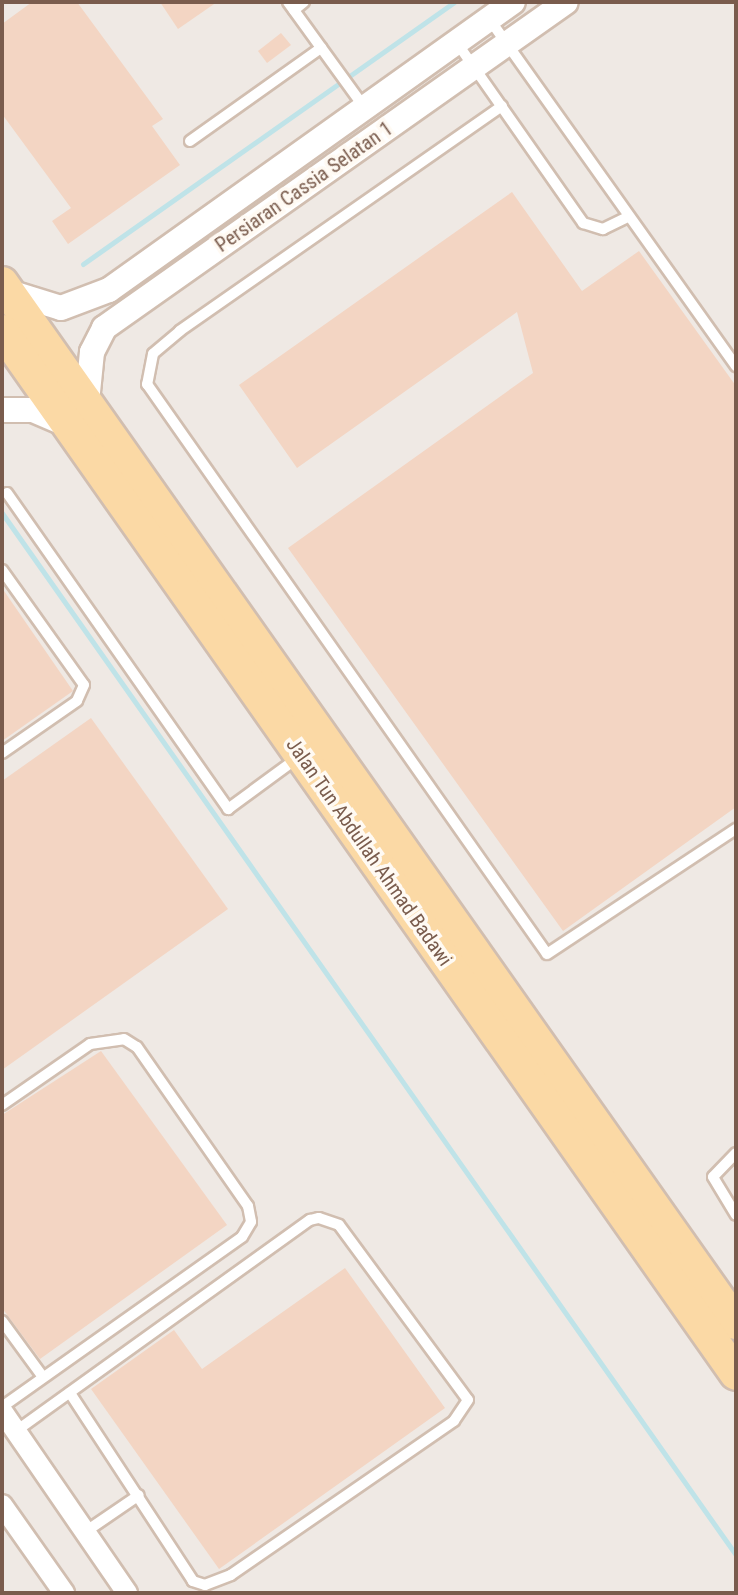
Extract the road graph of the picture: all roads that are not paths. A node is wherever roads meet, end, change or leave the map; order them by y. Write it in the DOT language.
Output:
graph roads {
  1 [pos="304,2"];
  2 [pos="513,2"];
  3 [pos="566,2"];
  4 [pos="291,6"];
  5 [pos="489,19"];
  6 [pos="456,42"];
  7 [pos="506,44"];
  8 [pos="321,48"];
  9 [pos="474,67"];
  10 [pos="360,101"];
  11 [pos="502,106"];
  12 [pos="190,141"];
  13 [pos="628,217"];
  14 [pos="6,288"];
  15 [pos="2,331"];
  16 [pos="736,366"];
  17 [pos="2,410"];
  18 [pos="77,413"];
  19 [pos="7,493"];
  20 [pos="2,570"];
  21 [pos="2,753"];
  22 [pos="301,755"];
  23 [pos="736,829"];
  24 [pos="2,1105"];
  25 [pos="736,1153"];
  26 [pos="736,1215"];
  27 [pos="2,1321"];
  28 [pos="736,1323"];
  29 [pos="736,1374"];
  30 [pos="43,1377"];
  31 [pos="70,1393"];
  32 [pos="2,1409"];
  33 [pos="9,1436"];
  34 [pos="139,1495"];
  35 [pos="2,1505"];
  36 [pos="85,1532"];
  37 [pos="64,1593"];
  38 [pos="127,1593"];
  1 -- 4 [label="lane"];
  2 -- 5 [label="street, Persiaran Cassia Selatan 1"];
  3 -- 7 [label="street, Persiaran Cassia Selatan 1"];
  4 -- 8 [label="lane"];
  5 -- 6 [label="street, Persiaran Cassia Selatan 1"];
  5 -- 7 [label="lane"];
  6 -- 9 [label="lane"];
  6 -- 10 [label="street, Persiaran Cassia Selatan 1"];
  7 -- 9 [label="street, Persiaran Cassia Selatan 1"];
  7 -- 13 [label="lane"];
  8 -- 10 [label="lane"];
  8 -- 12 [label="lane"];
  9 -- 11 [label="lane"];
  9 -- 18 [label="street, Persiaran Cassia Selatan 1"];
  10 -- 14 [label="street, Persiaran Cassia Selatan 1"];
  11 -- 13 [label="lane"];
  11 -- 23 [label="lane"];
  13 -- 16 [label="lane"];
  14 -- 18 [label="main road, Jalan Tun Abdullah Ahmad Badawi"];
  15 -- 18 [label="main road, Jalan Tun Abdullah Ahmad Badawi"];
  17 -- 18 [label="street"];
  18 -- 22 [label="main road, Jalan Tun Abdullah Ahmad Badawi"];
  18 -- 28 [label="main road, Jalan Tun Abdullah Ahmad Badawi"];
  19 -- 22 [label="lane"];
  20 -- 21 [label="lane"];
  22 -- 29 [label="main road, Jalan Tun Abdullah Ahmad Badawi"];
  24 -- 30 [label="lane"];
  25 -- 26 [label="lane"];
  27 -- 30 [label="lane"];
  30 -- 32 [label="lane"];
  31 -- 33 [label="lane"];
  31 -- 34 [label="lane"];
  31 -- 34 [label="lane"];
  32 -- 33 [label="street"];
  33 -- 36 [label="street"];
  34 -- 36 [label="lane"];
  35 -- 37 [label="street"];
  36 -- 38 [label="street"];
}
